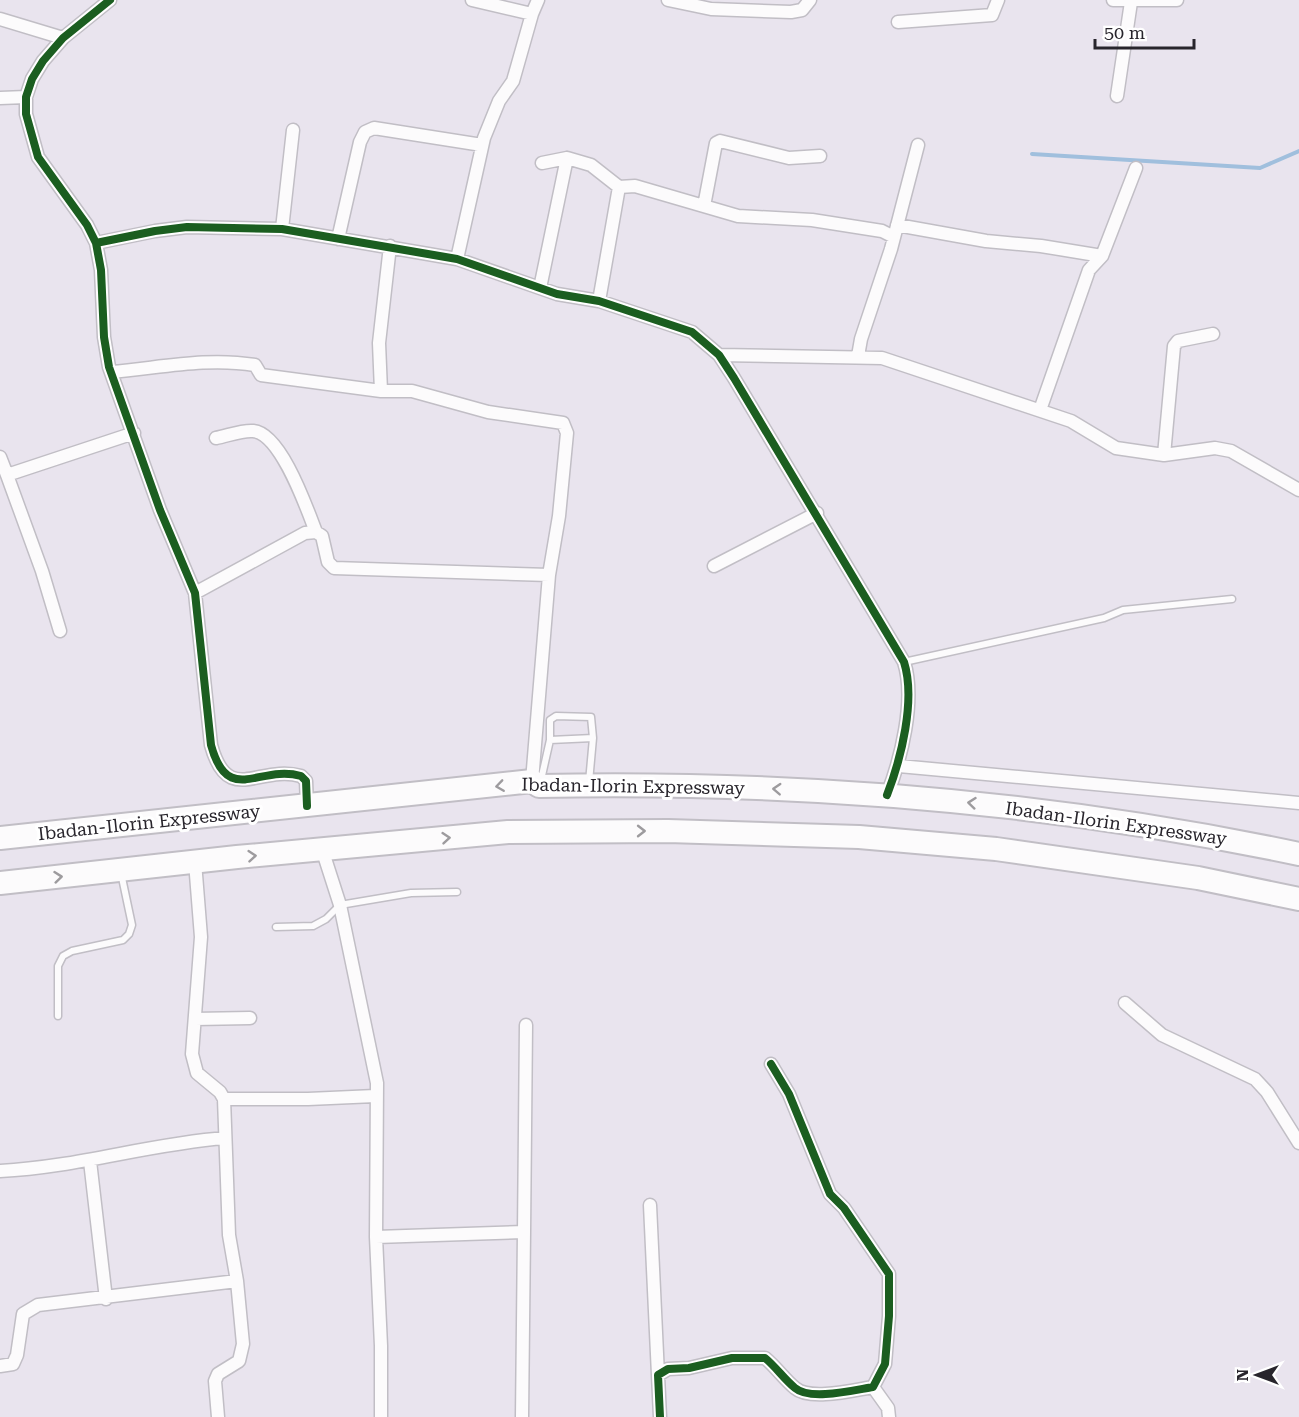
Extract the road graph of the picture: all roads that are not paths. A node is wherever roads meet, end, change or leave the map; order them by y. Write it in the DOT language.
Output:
graph roads {
  1 [pos="110,0"];
  2 [pos="472,0"];
  3 [pos="538,0"];
  4 [pos="668,0"];
  5 [pos="810,0"];
  6 [pos="998,0"];
  7 [pos="1113,0"];
  8 [pos="1177,0"];
  9 [pos="1137,1"];
  10 [pos="532,14"];
  11 [pos="0,18"];
  12 [pos="898,22"];
  13 [pos="63,39"];
  14 [pos="1118,96"];
  15 [pos="26,97"];
  16 [pos="0,98"];
  17 [pos="293,130"];
  18 [pos="482,145"];
  19 [pos="918,145"];
  20 [pos="820,156"];
  21 [pos="567,158"];
  22 [pos="542,163"];
  23 [pos="1136,168"];
  24 [pos="619,188"];
  25 [pos="704,206"];
  26 [pos="282,229"];
  27 [pos="895,231"];
  28 [pos="338,239"];
  29 [pos="96,243"];
  30 [pos="390,246"];
  31 [pos="1102,256"];
  32 [pos="457,260"];
  33 [pos="540,288"];
  34 [pos="599,301"];
  35 [pos="1213,334"];
  36 [pos="719,355"];
  37 [pos="858,356"];
  38 [pos="111,372"];
  39 [pos="381,391"];
  40 [pos="1040,410"];
  41 [pos="134,433"];
  42 [pos="216,438"];
  43 [pos="1164,454"];
  44 [pos="0,457"];
  45 [pos="7,476"];
  46 [pos="1299,490"];
  47 [pos="817,513"];
  48 [pos="316,532"];
  49 [pos="714,566"];
  50 [pos="549,575"];
  51 [pos="195,593"];
  52 [pos="1232,599"];
  53 [pos="60,631"];
  54 [pos="904,662"];
  55 [pos="593,738"];
  56 [pos="550,740"];
  57 [pos="899,766"];
  58 [pos="535,784"];
  59 [pos="588,785"];
  60 [pos="886,795"];
  61 [pos="1299,802"];
  62 [pos="307,806"];
  63 [pos="0,838"];
  64 [pos="322,849"];
  65 [pos="1299,854"];
  66 [pos="195,862"];
  67 [pos="120,870"];
  68 [pos="0,883"];
  69 [pos="457,892"];
  70 [pos="1299,899"];
  71 [pos="340,905"];
  72 [pos="276,927"];
  73 [pos="1125,1003"];
  74 [pos="58,1016"];
  75 [pos="250,1018"];
  76 [pos="195,1019"];
  77 [pos="526,1024"];
  78 [pos="771,1064"];
  79 [pos="375,1095"];
  80 [pos="224,1099"];
  81 [pos="225,1138"];
  82 [pos="1299,1143"];
  83 [pos="90,1161"];
  84 [pos="0,1171"];
  85 [pos="650,1205"];
  86 [pos="524,1232"];
  87 [pos="376,1237"];
  88 [pos="237,1281"];
  89 [pos="106,1299"];
  90 [pos="0,1366"];
  91 [pos="658,1375"];
  92 [pos="873,1387"];
  93 [pos="218,1417"];
  94 [pos="381,1417"];
  95 [pos="522,1417"];
  96 [pos="660,1417"];
  97 [pos="889,1417"];
  1 -- 13 [label="street"];
  2 -- 10 [label="street"];
  3 -- 10 [label="street"];
  4 -- 5 [label="street"];
  6 -- 12 [label="street"];
  7 -- 9 [label="street"];
  8 -- 9 [label="street"];
  9 -- 14 [label="street"];
  10 -- 18 [label="street"];
  11 -- 13 [label="street"];
  13 -- 15 [label="street"];
  15 -- 16 [label="street"];
  15 -- 29 [label="street"];
  17 -- 26 [label="street"];
  18 -- 28 [label="street"];
  18 -- 32 [label="street"];
  19 -- 27 [label="street"];
  20 -- 25 [label="street"];
  21 -- 22 [label="street"];
  21 -- 24 [label="street"];
  21 -- 33 [label="street"];
  23 -- 31 [label="street"];
  24 -- 25 [label="street"];
  24 -- 34 [label="street"];
  25 -- 27 [label="street"];
  26 -- 28 [label="street"];
  26 -- 29 [label="street"];
  27 -- 31 [label="street"];
  27 -- 37 [label="street"];
  28 -- 30 [label="street"];
  29 -- 38 [label="street"];
  30 -- 32 [label="street"];
  30 -- 39 [label="street"];
  31 -- 40 [label="street"];
  32 -- 33 [label="street"];
  33 -- 34 [label="street"];
  34 -- 36 [label="street"];
  35 -- 43 [label="street"];
  36 -- 37 [label="street"];
  36 -- 47 [label="street"];
  37 -- 40 [label="street"];
  38 -- 39 [label="street"];
  38 -- 41 [label="street"];
  39 -- 50 [label="street"];
  40 -- 43 [label="street"];
  41 -- 45 [label="street"];
  41 -- 51 [label="street"];
  42 -- 48 [label="street"];
  43 -- 46 [label="street"];
  44 -- 45 [label="street"];
  45 -- 53 [label="street"];
  47 -- 49 [label="street"];
  47 -- 54 [label="street"];
  48 -- 50 [label="street"];
  48 -- 51 [label="street"];
  50 -- 58 [label="street"];
  51 -- 62 [label="street"];
  52 -- 54 [label="lane"];
  54 -- 57 [label="street"];
  55 -- 56 [label="lane"];
  55 -- 56 [label="lane"];
  55 -- 59 [label="lane"];
  56 -- 58 [label="lane"];
  57 -- 60 [label="street"];
  57 -- 61 [label="street"];
  58 -- 59 [label="highway, Ibadan-Ilorin Expressway"];
  58 -- 62 [label="highway, Ibadan-Ilorin Expressway, one-way"];
  60 -- 59 [label="highway, Ibadan-Ilorin Expressway, one-way"];
  65 -- 60 [label="highway, Ibadan-Ilorin Expressway, one-way"];
  62 -- 63 [label="highway, Ibadan-Ilorin Expressway"];
  66 -- 64 [label="highway, one-way"];
  64 -- 70 [label="highway, one-way"];
  64 -- 71 [label="street"];
  66 -- 67 [label="highway"];
  66 -- 76 [label="street"];
  68 -- 67 [label="highway, one-way"];
  67 -- 74 [label="lane"];
  69 -- 71 [label="lane"];
  71 -- 72 [label="lane"];
  71 -- 79 [label="street"];
  73 -- 82 [label="street"];
  75 -- 76 [label="street"];
  76 -- 80 [label="street"];
  77 -- 86 [label="street"];
  78 -- 92 [label="street"];
  79 -- 80 [label="street"];
  79 -- 87 [label="street"];
  80 -- 81 [label="street"];
  81 -- 83 [label="street"];
  81 -- 88 [label="street"];
  83 -- 84 [label="street"];
  83 -- 89 [label="street"];
  85 -- 91 [label="street"];
  86 -- 87 [label="street"];
  86 -- 95 [label="street"];
  87 -- 94 [label="street"];
  88 -- 89 [label="street"];
  88 -- 93 [label="street"];
  89 -- 90 [label="street"];
  91 -- 92 [label="street"];
  91 -- 96 [label="street"];
  92 -- 97 [label="street"];
}
